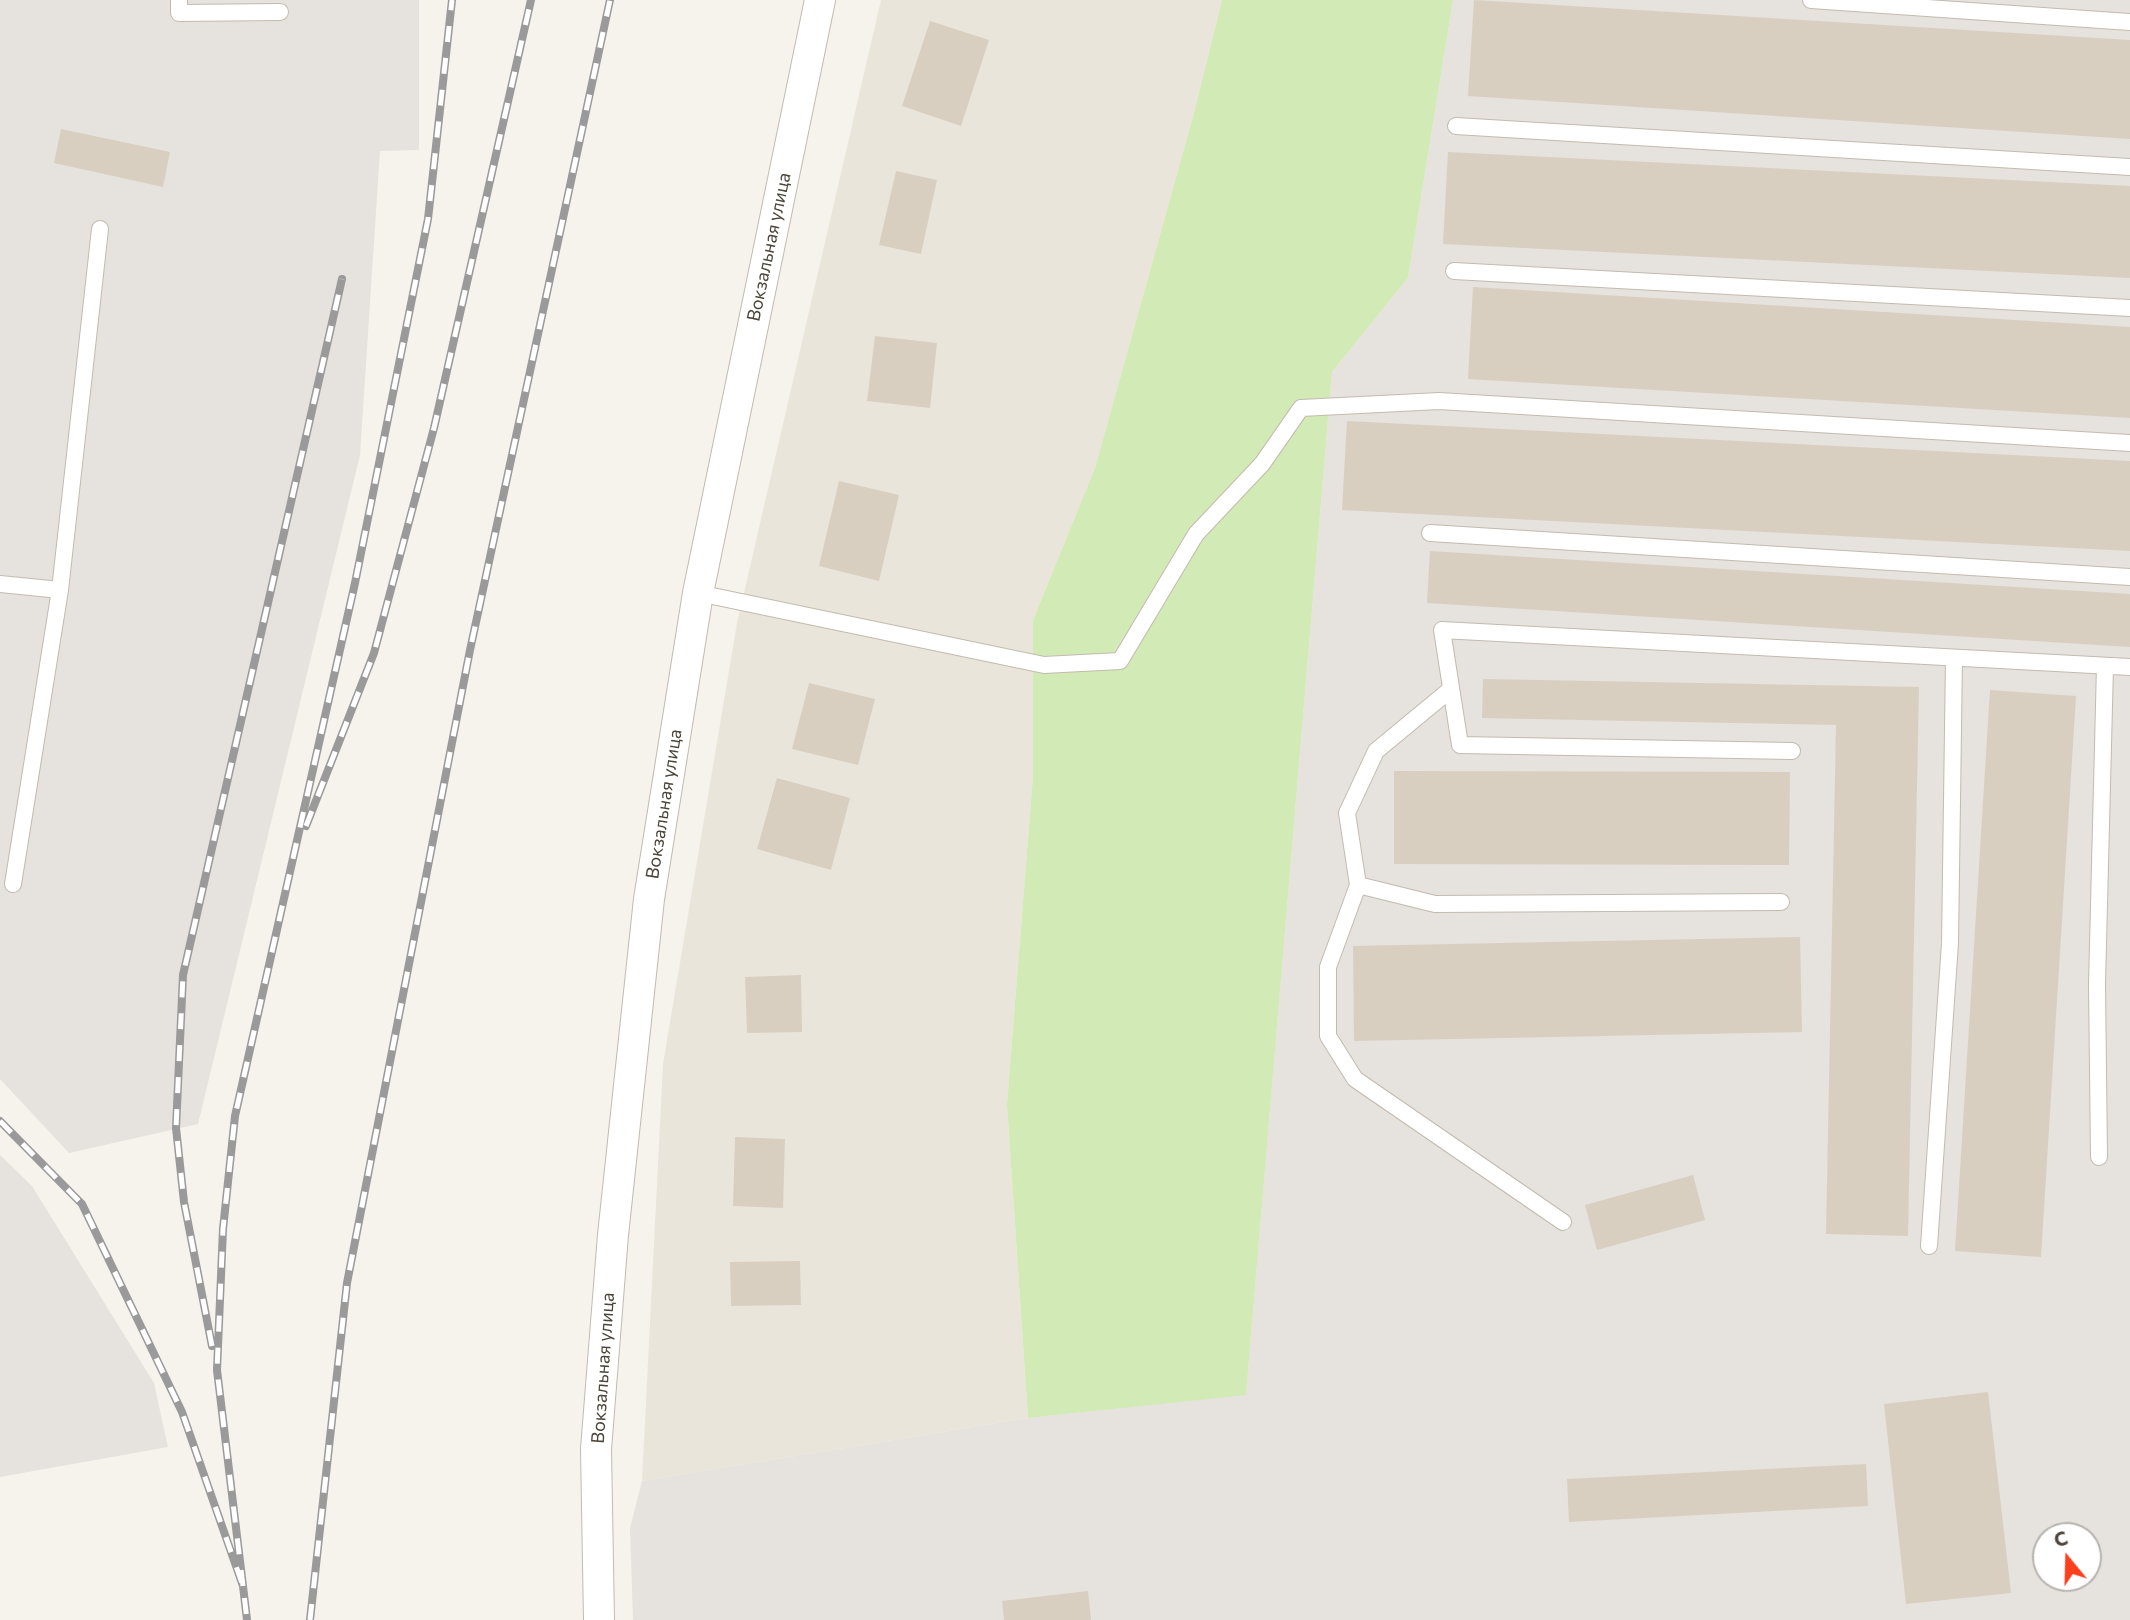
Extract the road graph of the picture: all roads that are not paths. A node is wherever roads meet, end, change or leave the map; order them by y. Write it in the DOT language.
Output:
graph roads {
  1 [pos="179,0"];
  2 [pos="820,0"];
  3 [pos="1811,0"];
  4 [pos="280,12"];
  5 [pos="2130,22"];
  6 [pos="1456,126"];
  7 [pos="2130,167"];
  8 [pos="100,229"];
  9 [pos="1454,271"];
  10 [pos="2130,308"];
  11 [pos="2130,443"];
  12 [pos="1430,533"];
  13 [pos="2130,577"];
  14 [pos="0,584"];
  15 [pos="60,590"];
  16 [pos="698,593"];
  17 [pos="1954,658"];
  18 [pos="2105,666"];
  19 [pos="2130,667"];
  20 [pos="1451,690"];
  21 [pos="1792,751"];
  22 [pos="13,884"];
  23 [pos="1358,885"];
  24 [pos="1781,902"];
  25 [pos="2099,1157"];
  26 [pos="1563,1222"];
  27 [pos="1929,1246"];
  28 [pos="599,1620"];
  1 -- 4 [label="lane"];
  2 -- 16 [label="street, Вокзальная улица"];
  3 -- 5 [label="lane"];
  6 -- 7 [label="lane"];
  8 -- 15 [label="lane"];
  9 -- 10 [label="lane"];
  11 -- 16 [label="lane"];
  12 -- 13 [label="lane"];
  14 -- 15 [label="lane"];
  15 -- 22 [label="lane"];
  16 -- 28 [label="street, Вокзальная улица"];
  17 -- 18 [label="lane"];
  17 -- 20 [label="lane"];
  17 -- 27 [label="lane"];
  18 -- 19 [label="lane"];
  18 -- 25 [label="lane"];
  20 -- 21 [label="lane"];
  20 -- 23 [label="lane"];
  23 -- 24 [label="lane"];
  23 -- 26 [label="lane"];
}
